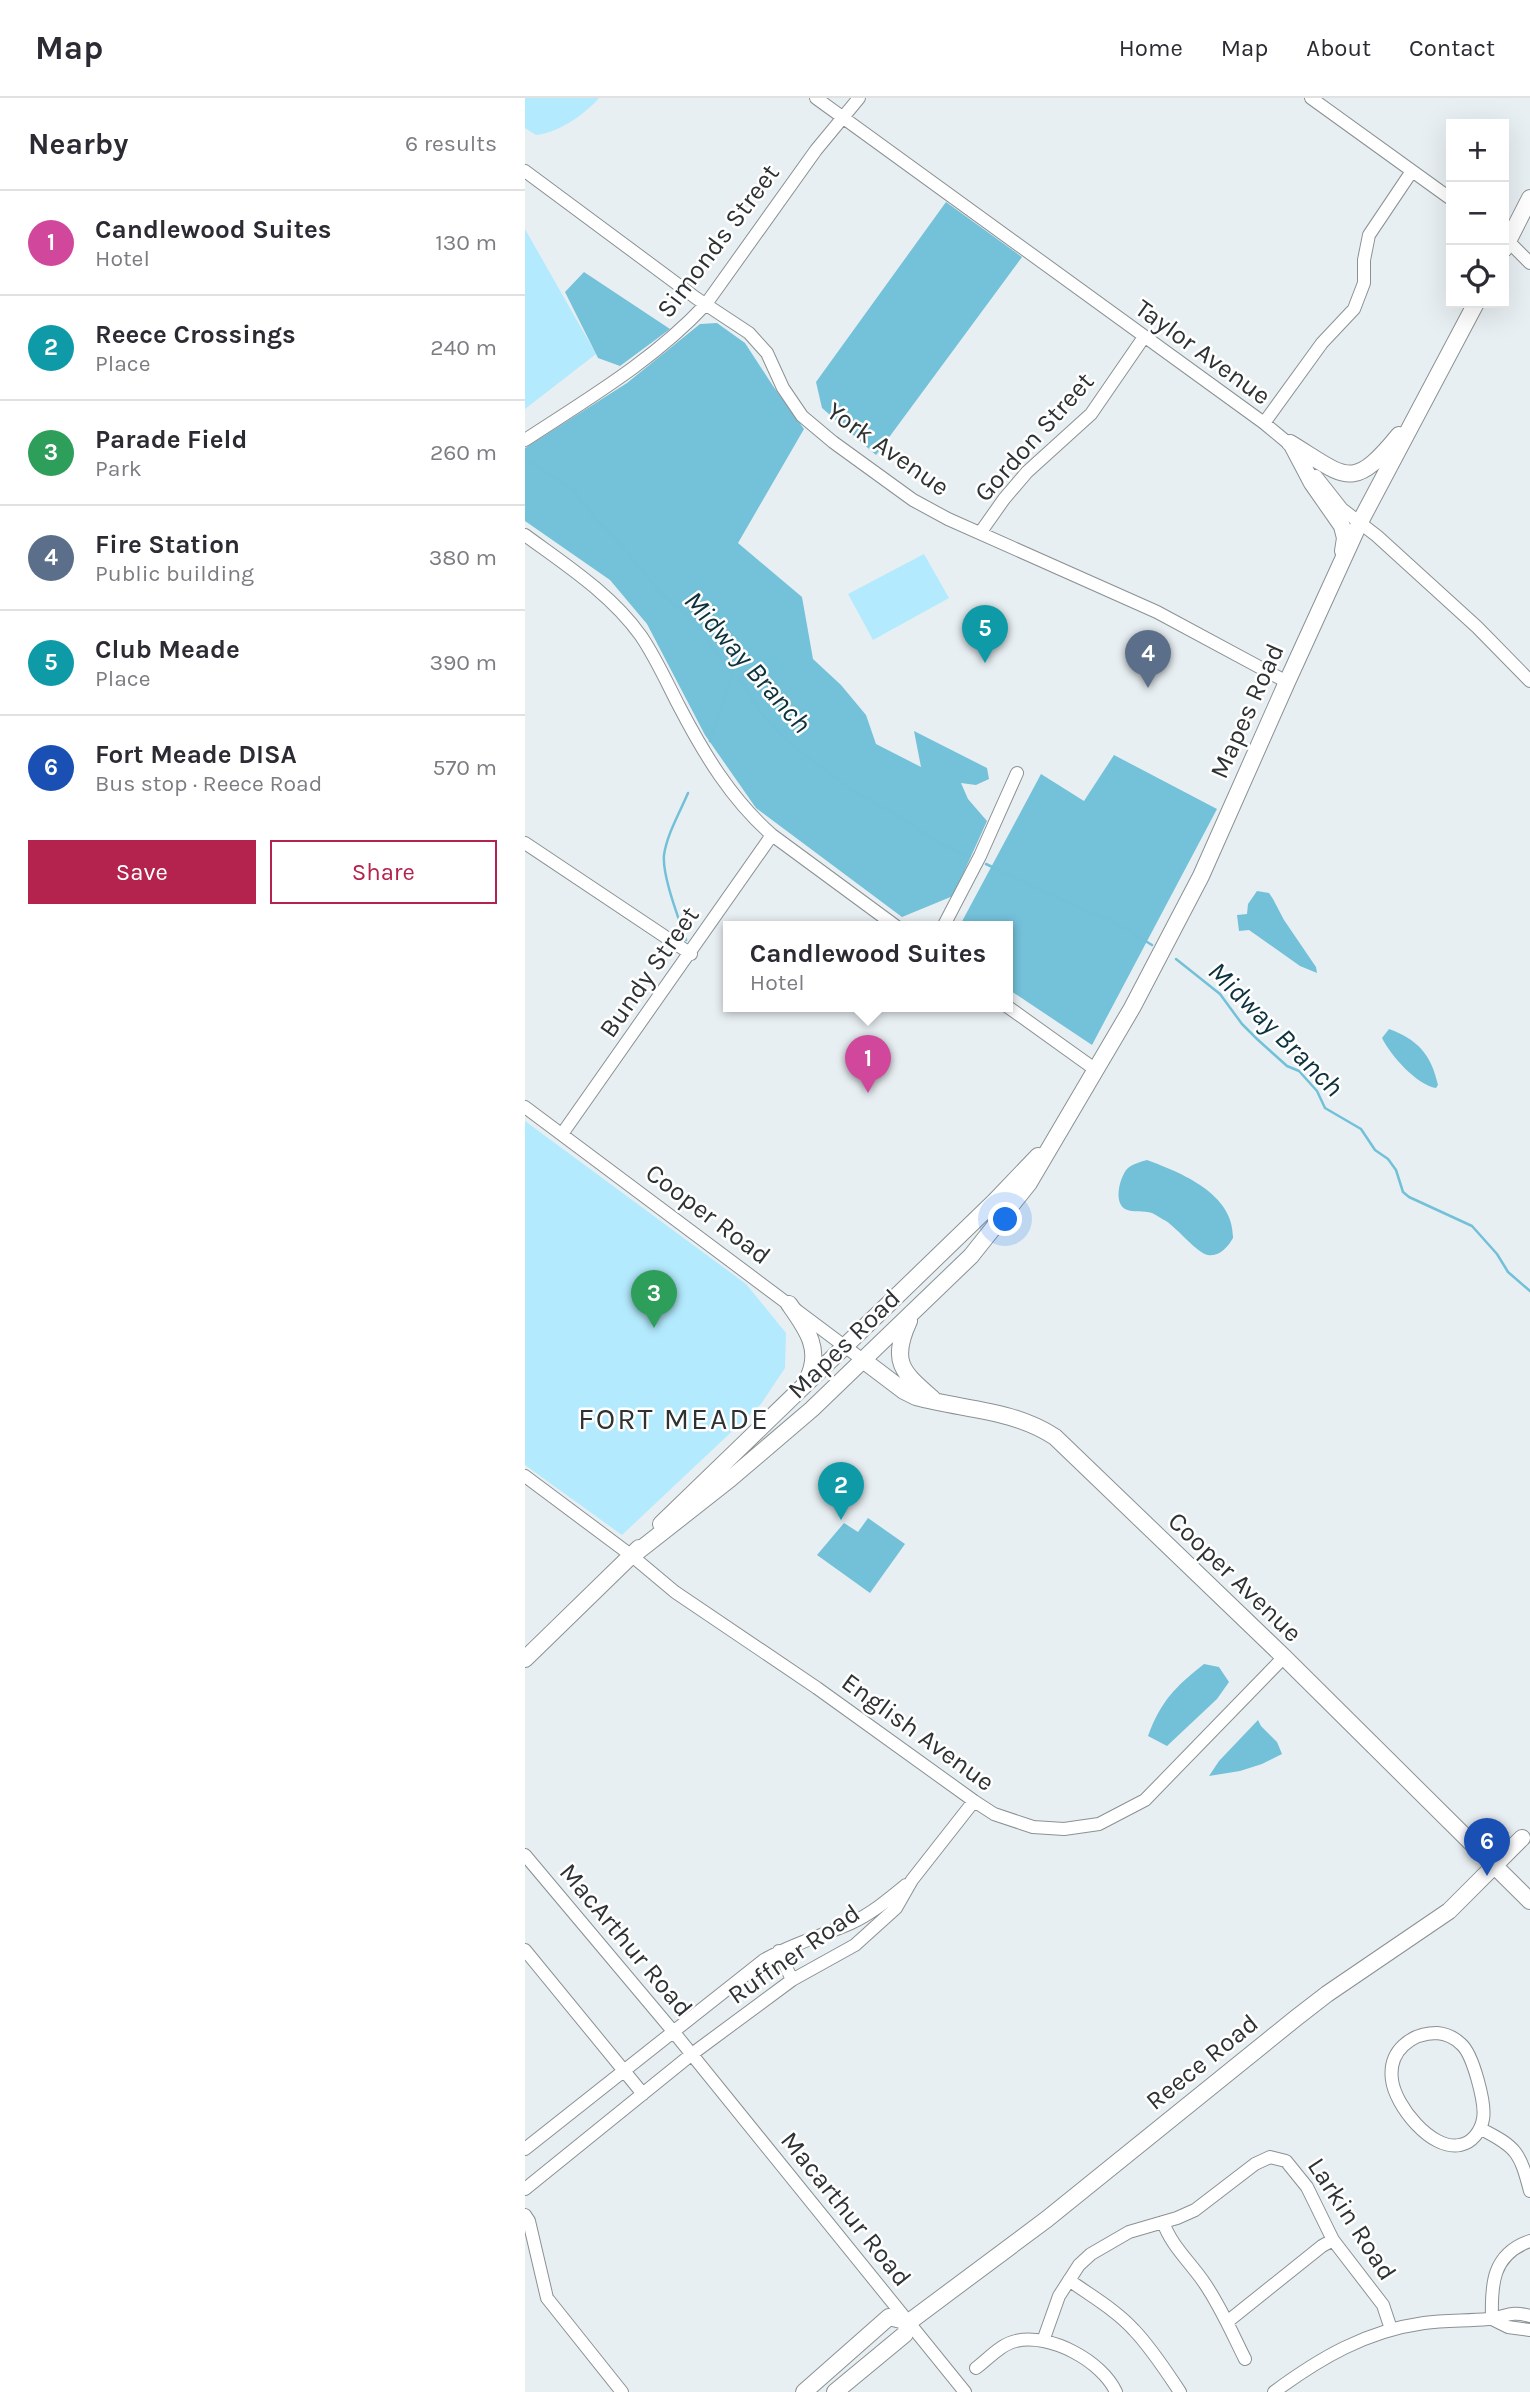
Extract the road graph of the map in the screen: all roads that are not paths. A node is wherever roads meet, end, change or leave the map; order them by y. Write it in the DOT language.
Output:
graph roads {
  1 [pos="815,98"];
  2 [pos="859,98"];
  3 [pos="1311,98"];
  4 [pos="843,118"];
  5 [pos="525,171"];
  6 [pos="1412,171"];
  7 [pos="1446,195"];
  8 [pos="1530,198"];
  9 [pos="1509,235"];
  10 [pos="1509,245"];
  11 [pos="1530,262"];
  12 [pos="706,304"];
  13 [pos="1473,308"];
  14 [pos="1144,337"];
  15 [pos="1420,408"];
  16 [pos="1264,423"];
  17 [pos="525,440"];
  18 [pos="1290,443"];
  19 [pos="1360,522"];
  20 [pos="980,533"];
  21 [pos="525,535"];
  22 [pos="1342,561"];
  23 [pos="1530,681"];
  24 [pos="1287,682"];
  25 [pos="1017,773"];
  26 [pos="772,835"];
  27 [pos="525,843"];
  28 [pos="889,921"];
  29 [pos="946,921"];
  30 [pos="691,954"];
  31 [pos="1013,1011"];
  32 [pos="1096,1070"];
  33 [pos="525,1107"];
  34 [pos="562,1134"];
  35 [pos="1057,1136"];
  36 [pos="789,1304"];
  37 [pos="914,1311"];
  38 [pos="845,1346"];
  39 [pos="863,1360"];
  40 [pos="806,1384"];
  41 [pos="938,1402"];
  42 [pos="525,1476"];
  43 [pos="632,1556"];
  44 [pos="1284,1657"];
  45 [pos="525,1659"];
  46 [pos="974,1801"];
  47 [pos="1522,1838"];
  48 [pos="525,1855"];
  49 [pos="1495,1867"];
  50 [pos="912,1880"];
  51 [pos="1530,1901"];
  52 [pos="853,1922"];
  53 [pos="862,1939"];
  54 [pos="525,1950"];
  55 [pos="779,1951"];
  56 [pos="792,1980"];
  57 [pos="672,2030"];
  58 [pos="692,2054"];
  59 [pos="623,2070"];
  60 [pos="643,2094"];
  61 [pos="1481,2129"];
  62 [pos="525,2149"];
  63 [pos="525,2189"];
  64 [pos="1530,2192"];
  65 [pos="525,2215"];
  66 [pos="1163,2222"];
  67 [pos="1333,2240"];
  68 [pos="1530,2241"];
  69 [pos="1069,2280"];
  70 [pos="1530,2316"];
  71 [pos="1492,2319"];
  72 [pos="909,2322"];
  73 [pos="1227,2322"];
  74 [pos="1391,2329"];
  75 [pos="1530,2330"];
  76 [pos="1042,2341"];
  77 [pos="1244,2359"];
  78 [pos="976,2368"];
  79 [pos="622,2392"];
  80 [pos="804,2392"];
  81 [pos="835,2392"];
  82 [pos="965,2392"];
  83 [pos="1116,2392"];
  84 [pos="1180,2392"];
  85 [pos="1274,2392"];
  1 -- 4 [label="street, Taylor Avenue"];
  2 -- 4 [label="street, Simonds Street"];
  3 -- 6 [label="street"];
  4 -- 12 [label="street, Simonds Street"];
  4 -- 14 [label="street, Taylor Avenue"];
  5 -- 12 [label="street, York Avenue"];
  6 -- 7 [label="street"];
  6 -- 16 [label="street"];
  8 -- 9 [label="street"];
  10 -- 11 [label="street"];
  12 -- 17 [label="street, Simonds Street"];
  12 -- 20 [label="street, York Avenue"];
  13 -- 15 [label="street, Mapes Road"];
  14 -- 16 [label="street, Taylor Avenue"];
  14 -- 20 [label="street, Gordon Street"];
  15 -- 18 [label="street"];
  15 -- 19 [label="street, Mapes Road"];
  16 -- 18 [label="street, Taylor Avenue"];
  18 -- 19 [label="street, Taylor Avenue"];
  18 -- 22 [label="street"];
  19 -- 22 [label="street, Mapes Road"];
  19 -- 23 [label="street, Taylor Avenue"];
  20 -- 24 [label="street, York Avenue"];
  21 -- 26 [label="street"];
  22 -- 24 [label="street, Mapes Road"];
  24 -- 32 [label="street, Mapes Road"];
  25 -- 29 [label="street"];
  26 -- 28 [label="street"];
  26 -- 30 [label="street, Bundy Street"];
  27 -- 30 [label="street"];
  30 -- 34 [label="street, Bundy Street"];
  31 -- 32 [label="street"];
  32 -- 35 [label="street, Mapes Road"];
  33 -- 34 [label="street, Cooper Road"];
  34 -- 36 [label="street, Cooper Road"];
  35 -- 37 [label="street, Mapes Road"];
  35 -- 38 [label="street, Mapes Road"];
  36 -- 38 [label="street, Cooper Road"];
  36 -- 40 [label="street"];
  37 -- 39 [label="street, Mapes Road"];
  37 -- 41 [label="street"];
  38 -- 39 [label="street, Cooper Road"];
  38 -- 40 [label="street, Mapes Road"];
  39 -- 41 [label="street, Cooper Avenue"];
  39 -- 43 [label="street, Mapes Road"];
  40 -- 43 [label="street, Mapes Road"];
  41 -- 44 [label="street, Cooper Avenue"];
  42 -- 43 [label="street, English Avenue"];
  43 -- 45 [label="street, Mapes Road"];
  43 -- 46 [label="street, English Avenue"];
  44 -- 46 [label="street, English Avenue"];
  44 -- 49 [label="street, Cooper Avenue"];
  46 -- 50 [label="street, Ruffner Road"];
  47 -- 49 [label="street, Reece Road"];
  48 -- 57 [label="street, MacArthur Road"];
  49 -- 51 [label="street, Cooper Avenue"];
  49 -- 72 [label="street, Reece Road"];
  50 -- 52 [label="street, Ruffner Road"];
  50 -- 53 [label="street, Ruffner Road"];
  52 -- 53 [label="street"];
  52 -- 55 [label="street, Ruffner Road"];
  53 -- 56 [label="street, Ruffner Road"];
  54 -- 59 [label="street"];
  55 -- 56 [label="street"];
  55 -- 57 [label="street, Ruffner Road"];
  56 -- 58 [label="street, Ruffner Road"];
  57 -- 58 [label="street, MacArthur Road"];
  57 -- 59 [label="street, Ruffner Road"];
  58 -- 60 [label="street, Ruffner Road"];
  58 -- 72 [label="street, Macarthur Road"];
  59 -- 60 [label="street"];
  59 -- 62 [label="street, Ruffner Road"];
  60 -- 63 [label="street, Ruffner Road"];
  61 -- 61 [label="street"];
  61 -- 64 [label="street"];
  65 -- 79 [label="street"];
  66 -- 67 [label="street, Larkin Road"];
  66 -- 69 [label="street, Larkin Road"];
  66 -- 73 [label="street"];
  67 -- 73 [label="street"];
  67 -- 74 [label="street, Larkin Road"];
  68 -- 71 [label="street"];
  69 -- 76 [label="street, Larkin Road"];
  69 -- 84 [label="street"];
  70 -- 71 [label="street"];
  71 -- 74 [label="street"];
  71 -- 75 [label="street"];
  72 -- 80 [label="street, Reece Road"];
  72 -- 81 [label="street, Reece Road"];
  72 -- 82 [label="street, Macarthur Road"];
  73 -- 77 [label="street"];
  74 -- 85 [label="street"];
  76 -- 78 [label="street"];
  76 -- 83 [label="street"];
}
